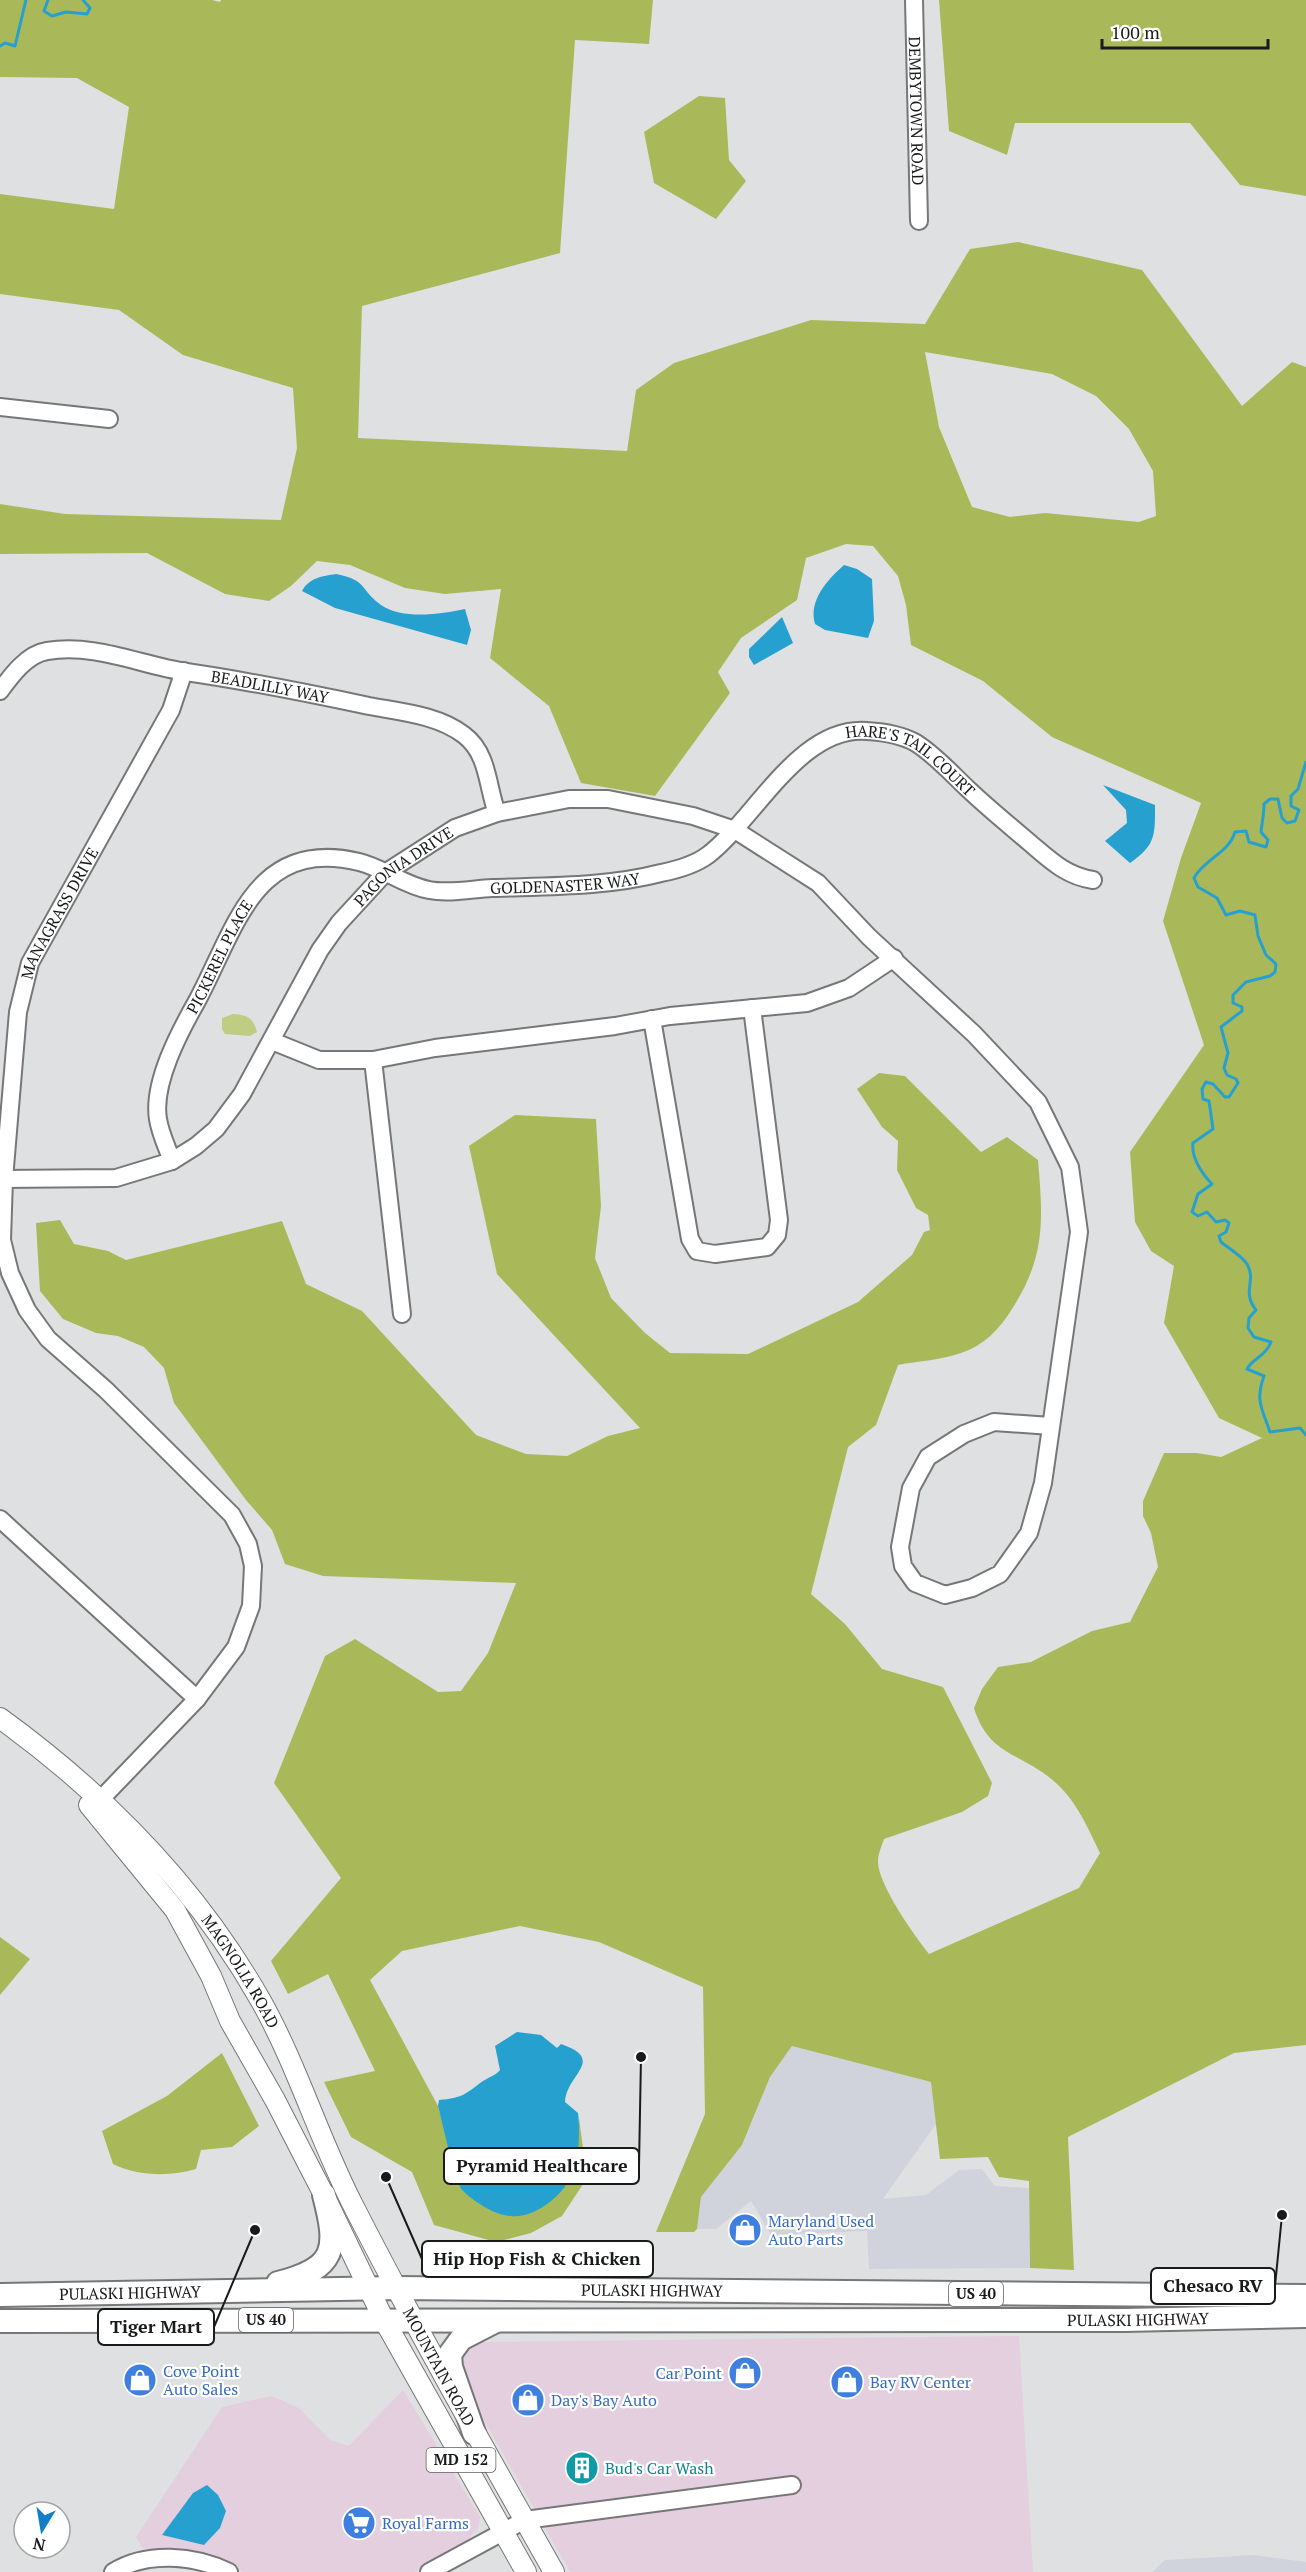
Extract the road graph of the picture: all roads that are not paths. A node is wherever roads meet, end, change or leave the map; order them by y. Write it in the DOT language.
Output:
graph roads {
  1 [pos="914,0"];
  2 [pos="919,221"];
  3 [pos="0,407"];
  4 [pos="109,419"];
  5 [pos="184,671"];
  6 [pos="0,691"];
  7 [pos="497,813"];
  8 [pos="735,830"];
  9 [pos="385,873"];
  10 [pos="1093,880"];
  11 [pos="894,958"];
  12 [pos="752,1008"];
  13 [pos="652,1019"];
  14 [pos="272,1041"];
  15 [pos="373,1060"];
  16 [pos="172,1161"];
  17 [pos="2,1179"];
  18 [pos="402,1314"];
  19 [pos="1051,1426"];
  20 [pos="0,1519"];
  21 [pos="197,1699"];
  22 [pos="0,1719"];
  23 [pos="100,1800"];
  24 [pos="324,2195"];
  25 [pos="395,2288"];
  26 [pos="368,2289"];
  27 [pos="728,2290"];
  28 [pos="230,2291"];
  29 [pos="0,2295"];
  30 [pos="1306,2296"];
  31 [pos="1306,2316"];
  32 [pos="384,2320"];
  33 [pos="411,2320"];
  34 [pos="498,2320"];
  35 [pos="728,2320"];
  36 [pos="0,2321"];
  37 [pos="474,2433"];
  38 [pos="792,2485"];
  39 [pos="525,2520"];
  40 [pos="502,2531"];
  41 [pos="113,2572"];
  42 [pos="229,2572"];
  43 [pos="429,2572"];
  44 [pos="526,2572"];
  45 [pos="554,2572"];
  1 -- 2 [label="street, DEMBYTOWN ROAD"];
  3 -- 4 [label="street"];
  5 -- 6 [label="street, BEADLILLY WAY"];
  5 -- 7 [label="street, BEADLILLY WAY"];
  5 -- 17 [label="street, MANAGRASS DRIVE"];
  7 -- 8 [label="street, PAGONIA DRIVE"];
  7 -- 9 [label="street, PAGONIA DRIVE"];
  8 -- 9 [label="street, GOLDENASTER WAY"];
  8 -- 10 [label="street, HARE'S TAIL COURT"];
  8 -- 11 [label="street, PAGONIA DRIVE"];
  9 -- 14 [label="street, PAGONIA DRIVE"];
  9 -- 16 [label="street, PICKEREL PLACE"];
  11 -- 12 [label="street"];
  11 -- 19 [label="street, PAGONIA DRIVE"];
  12 -- 13 [label="street"];
  12 -- 13 [label="street"];
  13 -- 15 [label="street"];
  14 -- 15 [label="street"];
  14 -- 16 [label="street, PAGONIA DRIVE"];
  15 -- 18 [label="street"];
  16 -- 17 [label="street, PAGONIA DRIVE"];
  17 -- 21 [label="street, MANAGRASS DRIVE"];
  19 -- 19 [label="street"];
  20 -- 21 [label="street"];
  21 -- 23 [label="street, MANAGRASS DRIVE"];
  22 -- 23 [label="main road, MAGNOLIA ROAD / MD 152"];
  22 -- 24 [label="main road, MAGNOLIA ROAD / MD 152"];
  23 -- 25 [label="main road, MAGNOLIA ROAD / MD 152"];
  24 -- 26 [label="main road, MAGNOLIA ROAD / MD 152"];
  24 -- 28 [label="highway"];
  25 -- 26 [label="highway, PULASKI HIGHWAY / US 40"];
  25 -- 27 [label="highway, PULASKI HIGHWAY / US 40"];
  25 -- 33 [label="main road, MOUNTAIN ROAD / MD 152"];
  26 -- 28 [label="highway, PULASKI HIGHWAY / US 40"];
  26 -- 32 [label="main road, MOUNTAIN ROAD / MD 152"];
  27 -- 30 [label="highway, PULASKI HIGHWAY / US 40"];
  27 -- 35 [label="highway"];
  28 -- 29 [label="highway, PULASKI HIGHWAY / US 40"];
  31 -- 35 [label="highway, PULASKI HIGHWAY / US 40"];
  32 -- 33 [label="highway, PULASKI HIGHWAY / US 40"];
  32 -- 36 [label="highway, PULASKI HIGHWAY / US 40"];
  32 -- 40 [label="main road, MOUNTAIN ROAD / MD 152"];
  33 -- 34 [label="highway, PULASKI HIGHWAY / US 40"];
  33 -- 37 [label="main road, MOUNTAIN ROAD / MD 152"];
  34 -- 35 [label="highway, PULASKI HIGHWAY / US 40"];
  34 -- 37 [label="highway"];
  37 -- 39 [label="main road, MOUNTAIN ROAD / MD 152"];
  38 -- 39 [label="street"];
  39 -- 40 [label="street"];
  39 -- 45 [label="main road, MOUNTAIN ROAD / MD 152"];
  40 -- 43 [label="street"];
  40 -- 44 [label="main road, MOUNTAIN ROAD / MD 152"];
  41 -- 42 [label="street"];
}
